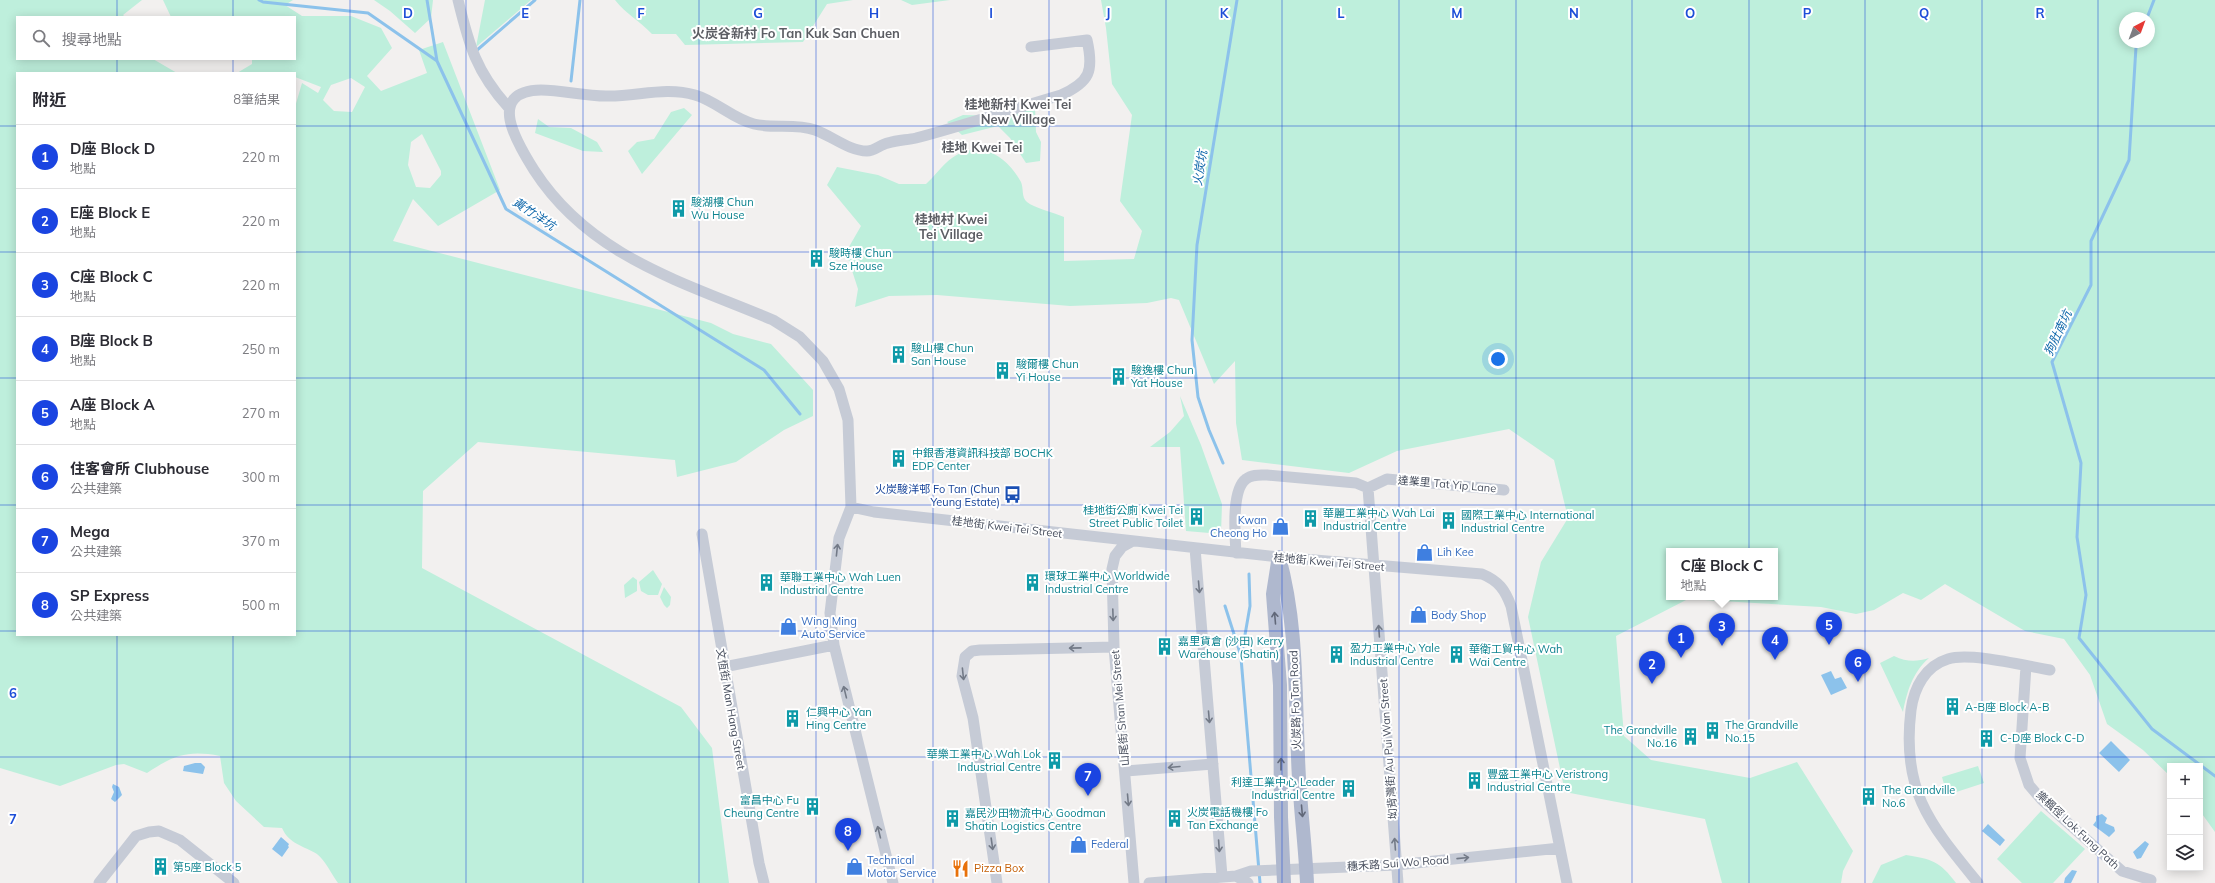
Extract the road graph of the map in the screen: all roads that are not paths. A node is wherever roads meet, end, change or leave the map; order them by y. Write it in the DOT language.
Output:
graph roads {
  1 [pos="458,0"];
  2 [pos="1031,47"];
  3 [pos="508,108"];
  4 [pos="1368,488"];
  5 [pos="1504,490"];
  6 [pos="851,507"];
  7 [pos="702,534"];
  8 [pos="1131,542"];
  9 [pos="1195,548"];
  10 [pos="1236,552"];
  11 [pos="1279,557"];
  12 [pos="1375,567"];
  13 [pos="834,645"];
  14 [pos="1114,647"];
  15 [pos="2026,666"];
  16 [pos="724,667"];
  17 [pos="2050,670"];
  18 [pos="1213,764"];
  19 [pos="1126,771"];
  20 [pos="1560,848"];
  21 [pos="1396,865"];
  22 [pos="1222,876"];
  23 [pos="1283,876"];
  24 [pos="1307,876"];
  25 [pos="1242,878"];
  26 [pos="2151,880"];
  27 [pos="99,883"];
  28 [pos="234,883"];
  29 [pos="764,883"];
  30 [pos="893,883"];
  31 [pos="997,883"];
  32 [pos="1134,883"];
  33 [pos="1149,883"];
  34 [pos="1398,883"];
  35 [pos="1567,883"];
  36 [pos="1978,883"];
  1 -- 3 [label="street"];
  2 -- 3 [label="street"];
  3 -- 6 [label="street"];
  4 -- 5 [label="street, 達業里 Tat Yip Lane"];
  4 -- 10 [label="street"];
  4 -- 12 [label="street"];
  6 -- 8 [label="street, 桂地街 Kwei Tei Street"];
  13 -- 6 [label="street, one-way"];
  7 -- 16 [label="street, 文恆街 Man Hang Street"];
  8 -- 9 [label="street, 桂地街 Kwei Tei Street"];
  8 -- 14 [label="street, 山尾街 Shan Mei Street, one-way"];
  9 -- 10 [label="street, 桂地街 Kwei Tei Street"];
  9 -- 18 [label="street, one-way"];
  10 -- 11 [label="street, 桂地街 Kwei Tei Street"];
  11 -- 12 [label="street, 桂地街 Kwei Tei Street"];
  23 -- 11 [label="main road, 火炭路 Fo Tan Road, one-way"];
  11 -- 24 [label="main road, 火炭路 Fo Tan Road, one-way"];
  12 -- 20 [label="street, 桂地街 Kwei Tei Street"];
  21 -- 12 [label="street, 㘭背灣街 Au Pui Wan Street, one-way"];
  13 -- 16 [label="street"];
  30 -- 13 [label="street, one-way"];
  14 -- 19 [label="street, 山尾街 Shan Mei Street"];
  14 -- 31 [label="street, one-way"];
  15 -- 17 [label="street"];
  15 -- 26 [label="street, 樂楓徑 Lok Fung Path"];
  15 -- 36 [label="street"];
  16 -- 29 [label="street, 文恆街 Man Hang Street"];
  18 -- 19 [label="street, one-way"];
  18 -- 22 [label="street, one-way"];
  19 -- 32 [label="street, 山尾街 Shan Mei Street, one-way"];
  21 -- 20 [label="street, 穗禾路 Sui Wo Road, one-way"];
  20 -- 35 [label="street, 桂地街 Kwei Tei Street"];
  21 -- 24 [label="street, 穗禾路 Sui Wo Road"];
  21 -- 34 [label="street, 㘭背灣街 Au Pui Wan Street"];
  22 -- 25 [label="street, 穗禾路 Sui Wo Road"];
  22 -- 33 [label="street, 穗禾路 Sui Wo Road"];
  23 -- 24 [label="street, 穗禾路 Sui Wo Road"];
  23 -- 25 [label="street, 穗禾路 Sui Wo Road"];
  27 -- 28 [label="street"];
}
